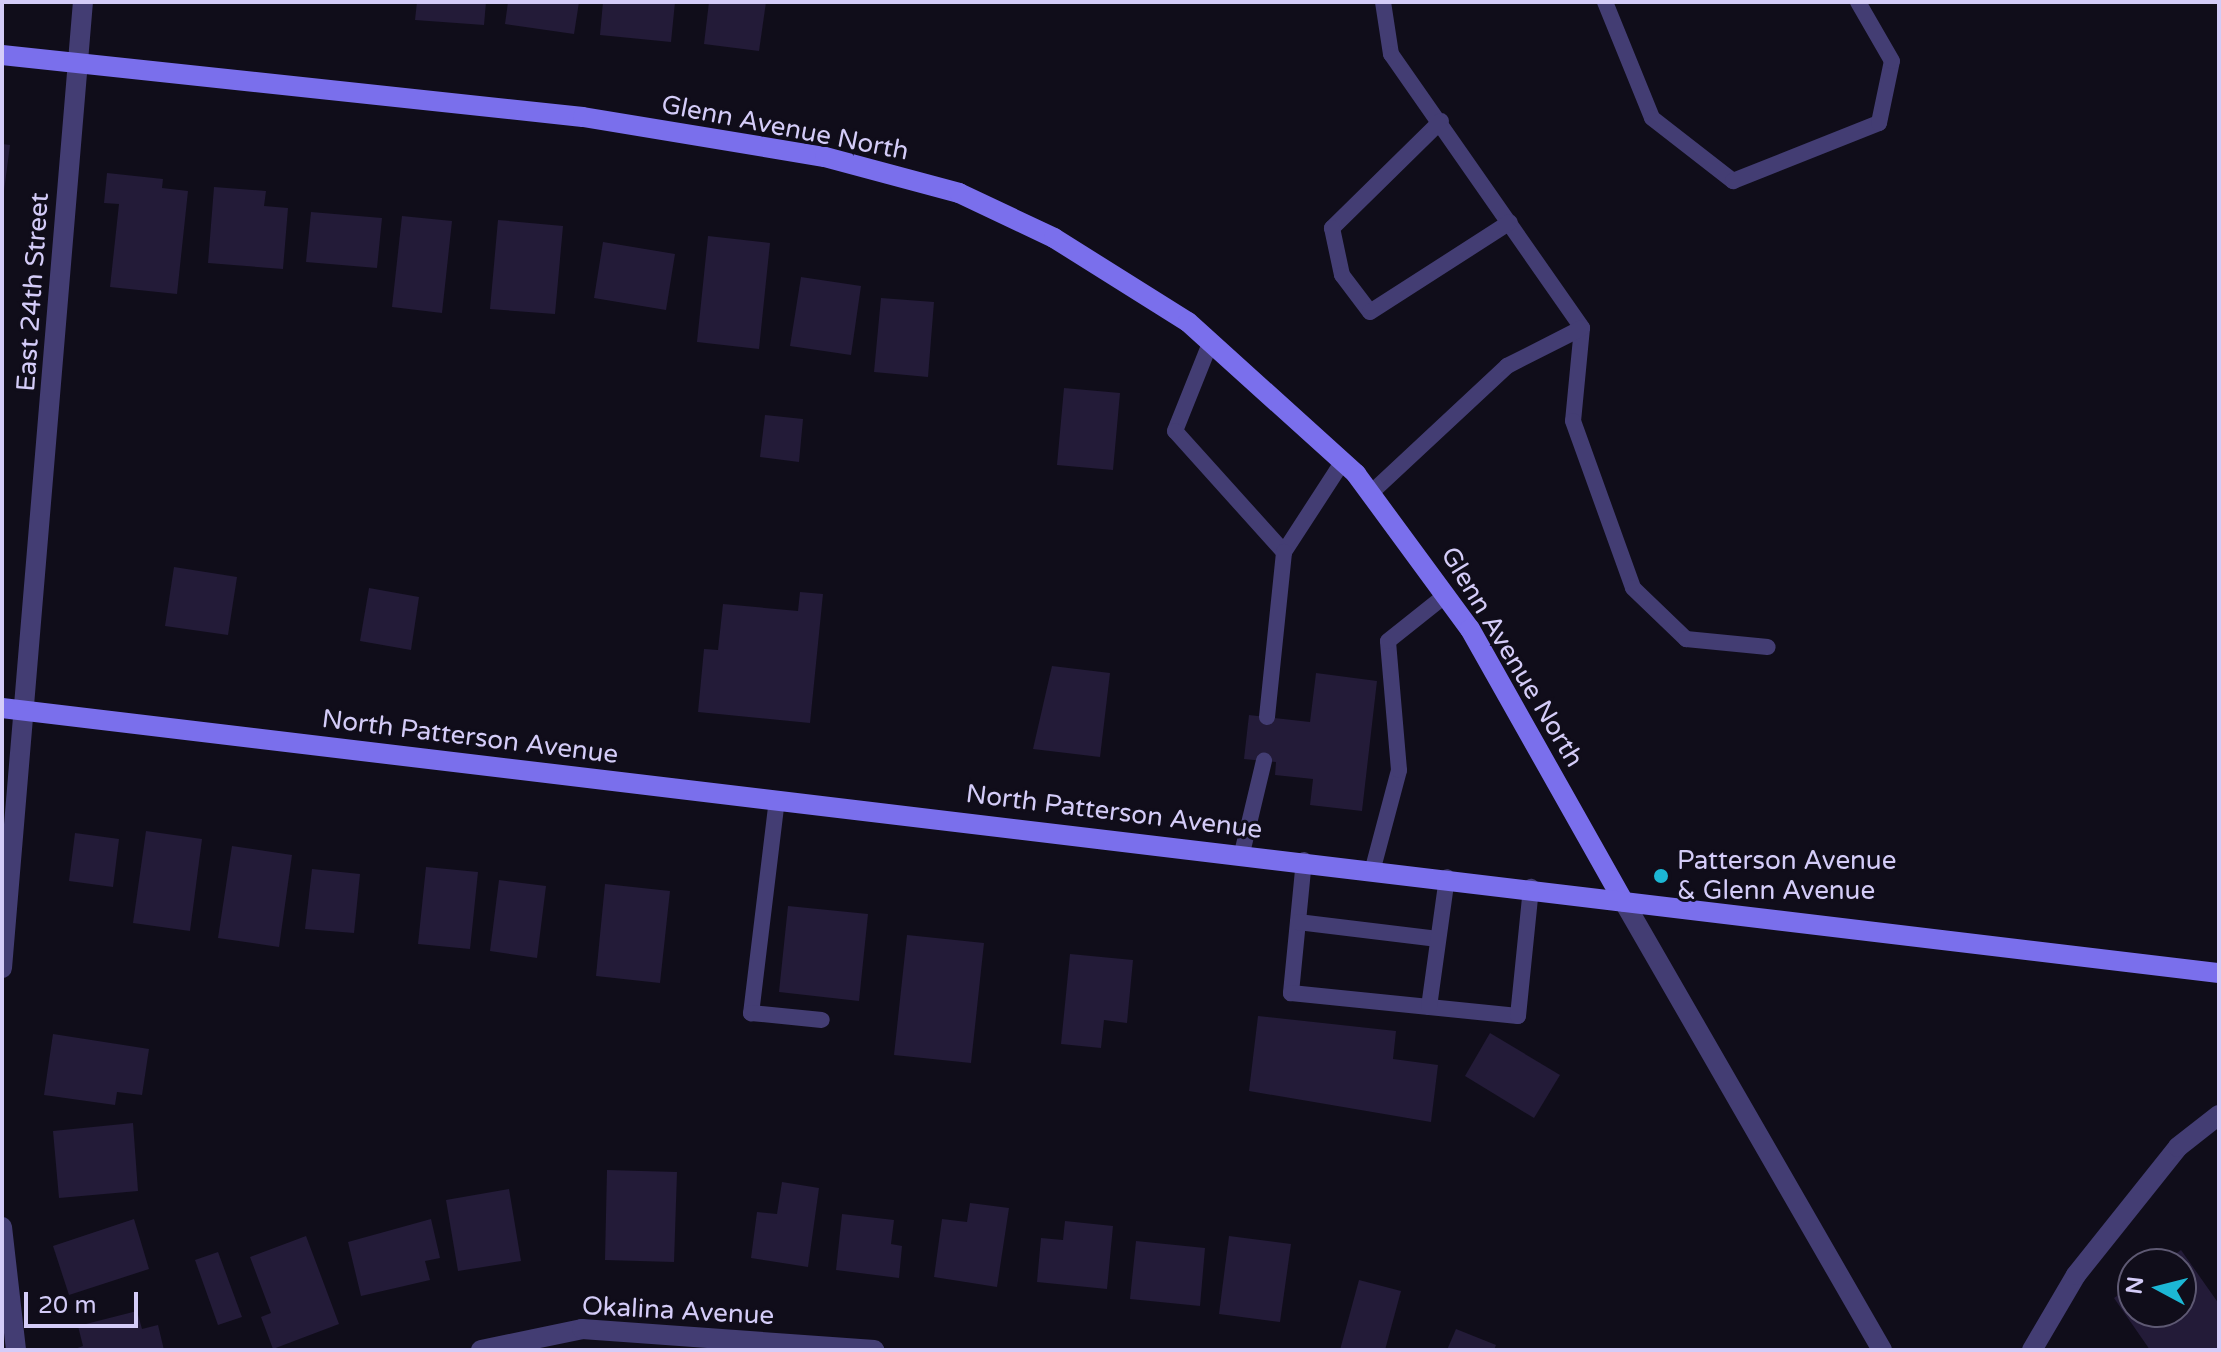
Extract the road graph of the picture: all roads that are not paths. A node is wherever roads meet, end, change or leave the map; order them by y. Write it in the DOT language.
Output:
graph roads {
  1 [pos="83,2"];
  2 [pos="1383,2"];
  3 [pos="1605,2"];
  4 [pos="1858,2"];
  5 [pos="2,55"];
  6 [pos="77,63"];
  7 [pos="1441,121"];
  8 [pos="1510,222"];
  9 [pos="1582,328"];
  10 [pos="1211,341"];
  11 [pos="1343,461"];
  12 [pos="1372,492"];
  13 [pos="1284,552"];
  14 [pos="1447,594"];
  15 [pos="1768,647"];
  16 [pos="2,708"];
  17 [pos="27,711"];
  18 [pos="1267,717"];
  19 [pos="1264,761"];
  20 [pos="777,799"];
  21 [pos="1242,853"];
  22 [pos="1304,860"];
  23 [pos="1373,868"];
  24 [pos="1447,877"];
  25 [pos="1531,887"];
  26 [pos="1624,902"];
  27 [pos="1298,922"];
  28 [pos="1438,939"];
  29 [pos="2,968"];
  30 [pos="2219,973"];
  31 [pos="1429,1007"];
  32 [pos="822,1020"];
  33 [pos="2219,1115"];
  34 [pos="2,1227"];
  35 [pos="16,1350"];
  36 [pos="481,1350"];
  37 [pos="874,1350"];
  38 [pos="1882,1350"];
  39 [pos="2032,1350"];
  1 -- 6 [label="street, East 24th Street"];
  2 -- 7 [label="lane"];
  3 -- 4 [label="lane"];
  5 -- 6 [label="main road, Glenn Avenue North"];
  6 -- 10 [label="main road, Glenn Avenue North"];
  6 -- 17 [label="street, East 24th Street"];
  7 -- 8 [label="lane"];
  7 -- 8 [label="lane"];
  8 -- 9 [label="lane"];
  9 -- 12 [label="lane"];
  9 -- 15 [label="lane"];
  10 -- 11 [label="main road, Glenn Avenue North"];
  10 -- 13 [label="lane"];
  11 -- 12 [label="main road, Glenn Avenue North"];
  11 -- 13 [label="lane"];
  12 -- 14 [label="main road, Glenn Avenue North"];
  13 -- 18 [label="lane"];
  14 -- 23 [label="lane"];
  14 -- 26 [label="main road, Glenn Avenue North"];
  16 -- 17 [label="main road, North Patterson Avenue"];
  17 -- 20 [label="main road, North Patterson Avenue"];
  17 -- 29 [label="street, East 24th Street"];
  19 -- 21 [label="lane"];
  20 -- 21 [label="main road, North Patterson Avenue"];
  20 -- 32 [label="lane"];
  21 -- 22 [label="main road, North Patterson Avenue"];
  22 -- 23 [label="main road, North Patterson Avenue"];
  22 -- 27 [label="lane"];
  23 -- 24 [label="main road, North Patterson Avenue"];
  24 -- 25 [label="main road, North Patterson Avenue"];
  24 -- 28 [label="lane"];
  25 -- 26 [label="main road, North Patterson Avenue"];
  25 -- 31 [label="lane"];
  26 -- 30 [label="main road, North Patterson Avenue"];
  26 -- 38 [label="street, Glenn Avenue North"];
  27 -- 28 [label="lane"];
  27 -- 31 [label="lane"];
  28 -- 31 [label="lane"];
  33 -- 39 [label="street"];
  34 -- 35 [label="street"];
  36 -- 37 [label="street, Okalina Avenue"];
}
